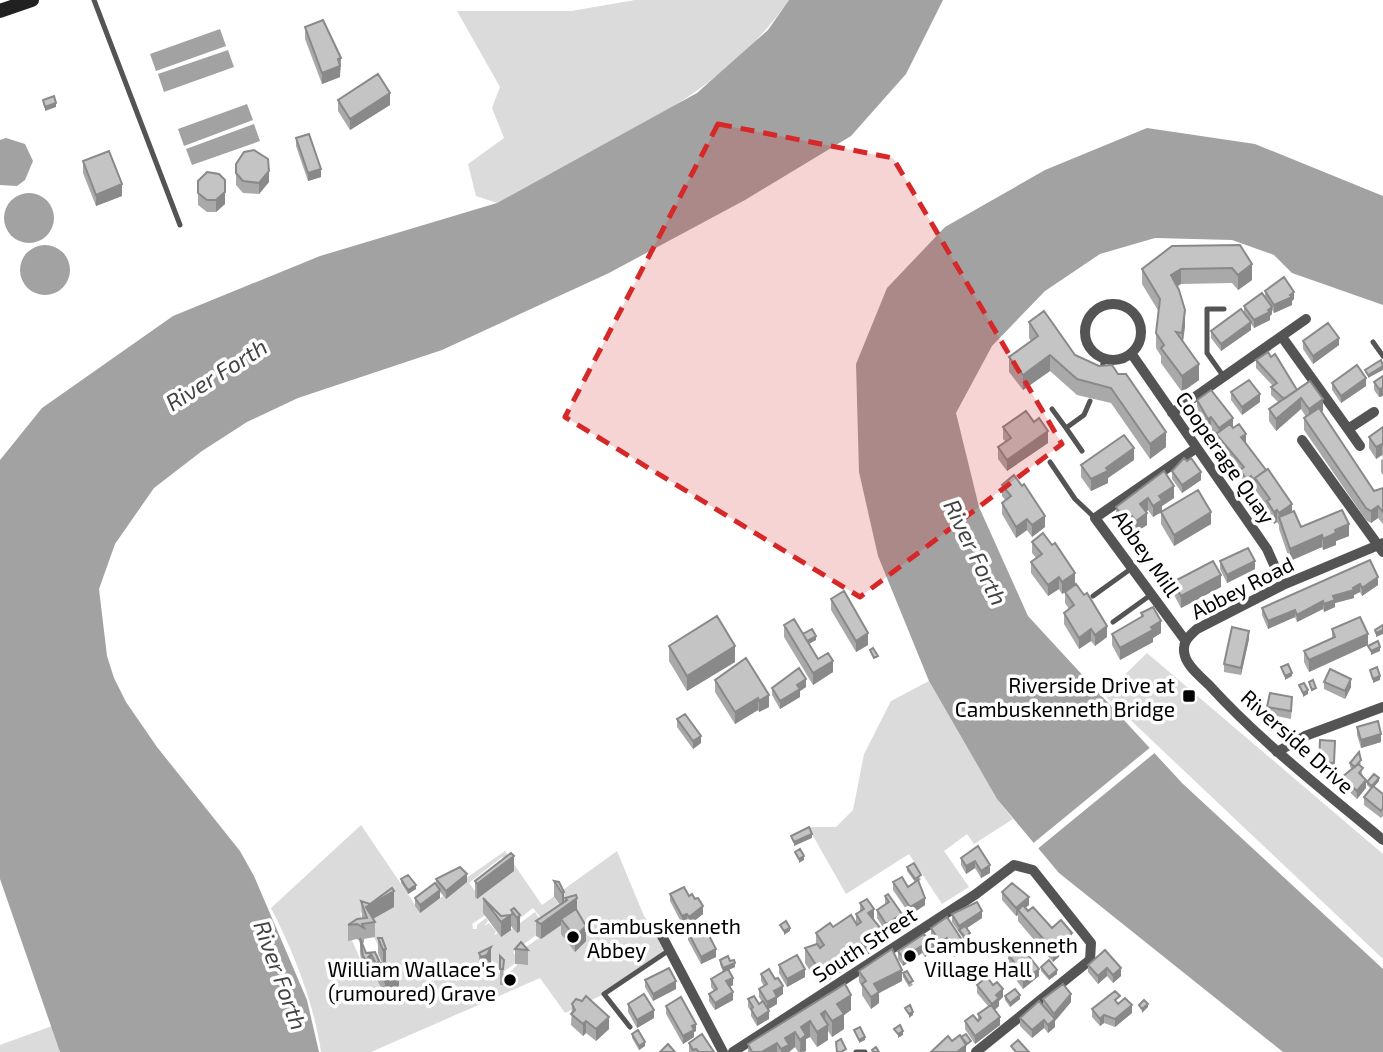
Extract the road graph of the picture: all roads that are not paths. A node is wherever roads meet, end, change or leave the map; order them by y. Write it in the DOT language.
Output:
graph roads {
  1 [pos="32,0"];
  2 [pos="94,0"];
  3 [pos="0,11"];
  4 [pos="180,225"];
  5 [pos="1224,309"];
  6 [pos="1306,319"];
  7 [pos="1282,337"];
  8 [pos="1373,342"];
  9 [pos="1131,354"];
  10 [pos="1383,356"];
  11 [pos="1104,359"];
  12 [pos="1224,377"];
  13 [pos="1098,378"];
  14 [pos="1090,401"];
  15 [pos="1052,409"];
  16 [pos="1374,412"];
  17 [pos="1172,413"];
  18 [pos="1066,428"];
  19 [pos="1348,429"];
  20 [pos="1302,440"];
  21 [pos="1360,446"];
  22 [pos="1195,449"];
  23 [pos="1083,451"];
  24 [pos="1049,461"];
  25 [pos="1095,518"];
  26 [pos="1382,546"];
  27 [pos="1132,568"];
  28 [pos="1283,585"];
  29 [pos="1152,594"];
  30 [pos="1093,596"];
  31 [pos="1112,622"];
  32 [pos="1185,640"];
  33 [pos="1220,697"];
  34 [pos="1383,707"];
  35 [pos="1277,752"];
  36 [pos="1383,840"];
  37 [pos="662,936"];
  38 [pos="668,951"];
  39 [pos="630,1027"];
  40 [pos="723,1052"];
  41 [pos="733,1052"];
  42 [pos="856,1052"];
  43 [pos="865,1052"];
  44 [pos="976,1052"];
  1 -- 3 [label="street"];
  2 -- 4 [label="lane"];
  5 -- 12 [label="lane"];
  6 -- 7 [label="street"];
  7 -- 12 [label="street"];
  7 -- 19 [label="street"];
  8 -- 10 [label="lane"];
  9 -- 11 [label="street"];
  9 -- 11 [label="street"];
  9 -- 17 [label="street, Cooperage Quay"];
  11 -- 13 [label="lane"];
  12 -- 17 [label="street"];
  14 -- 18 [label="lane"];
  15 -- 18 [label="lane"];
  16 -- 19 [label="street"];
  17 -- 22 [label="street, Cooperage Quay"];
  18 -- 23 [label="lane"];
  19 -- 21 [label="street"];
  20 -- 26 [label="street"];
  22 -- 25 [label="street, Abbey Mill"];
  22 -- 28 [label="street, Cooperage Quay"];
  24 -- 25 [label="lane"];
  25 -- 27 [label="street, Abbey Mill"];
  26 -- 28 [label="street, Abbey Road"];
  27 -- 29 [label="street, Abbey Mill"];
  27 -- 30 [label="lane"];
  28 -- 32 [label="street, Abbey Road"];
  29 -- 31 [label="lane"];
  29 -- 32 [label="street, Abbey Mill"];
  32 -- 33 [label="street, Abbey Road"];
  33 -- 35 [label="street, Riverside Drive"];
  34 -- 35 [label="street"];
  35 -- 36 [label="street, Riverside Drive"];
  37 -- 38 [label="street"];
  38 -- 39 [label="lane"];
  38 -- 40 [label="street"];
  41 -- 44 [label="street, South Street"];
  42 -- 43 [label="lane"];
}
